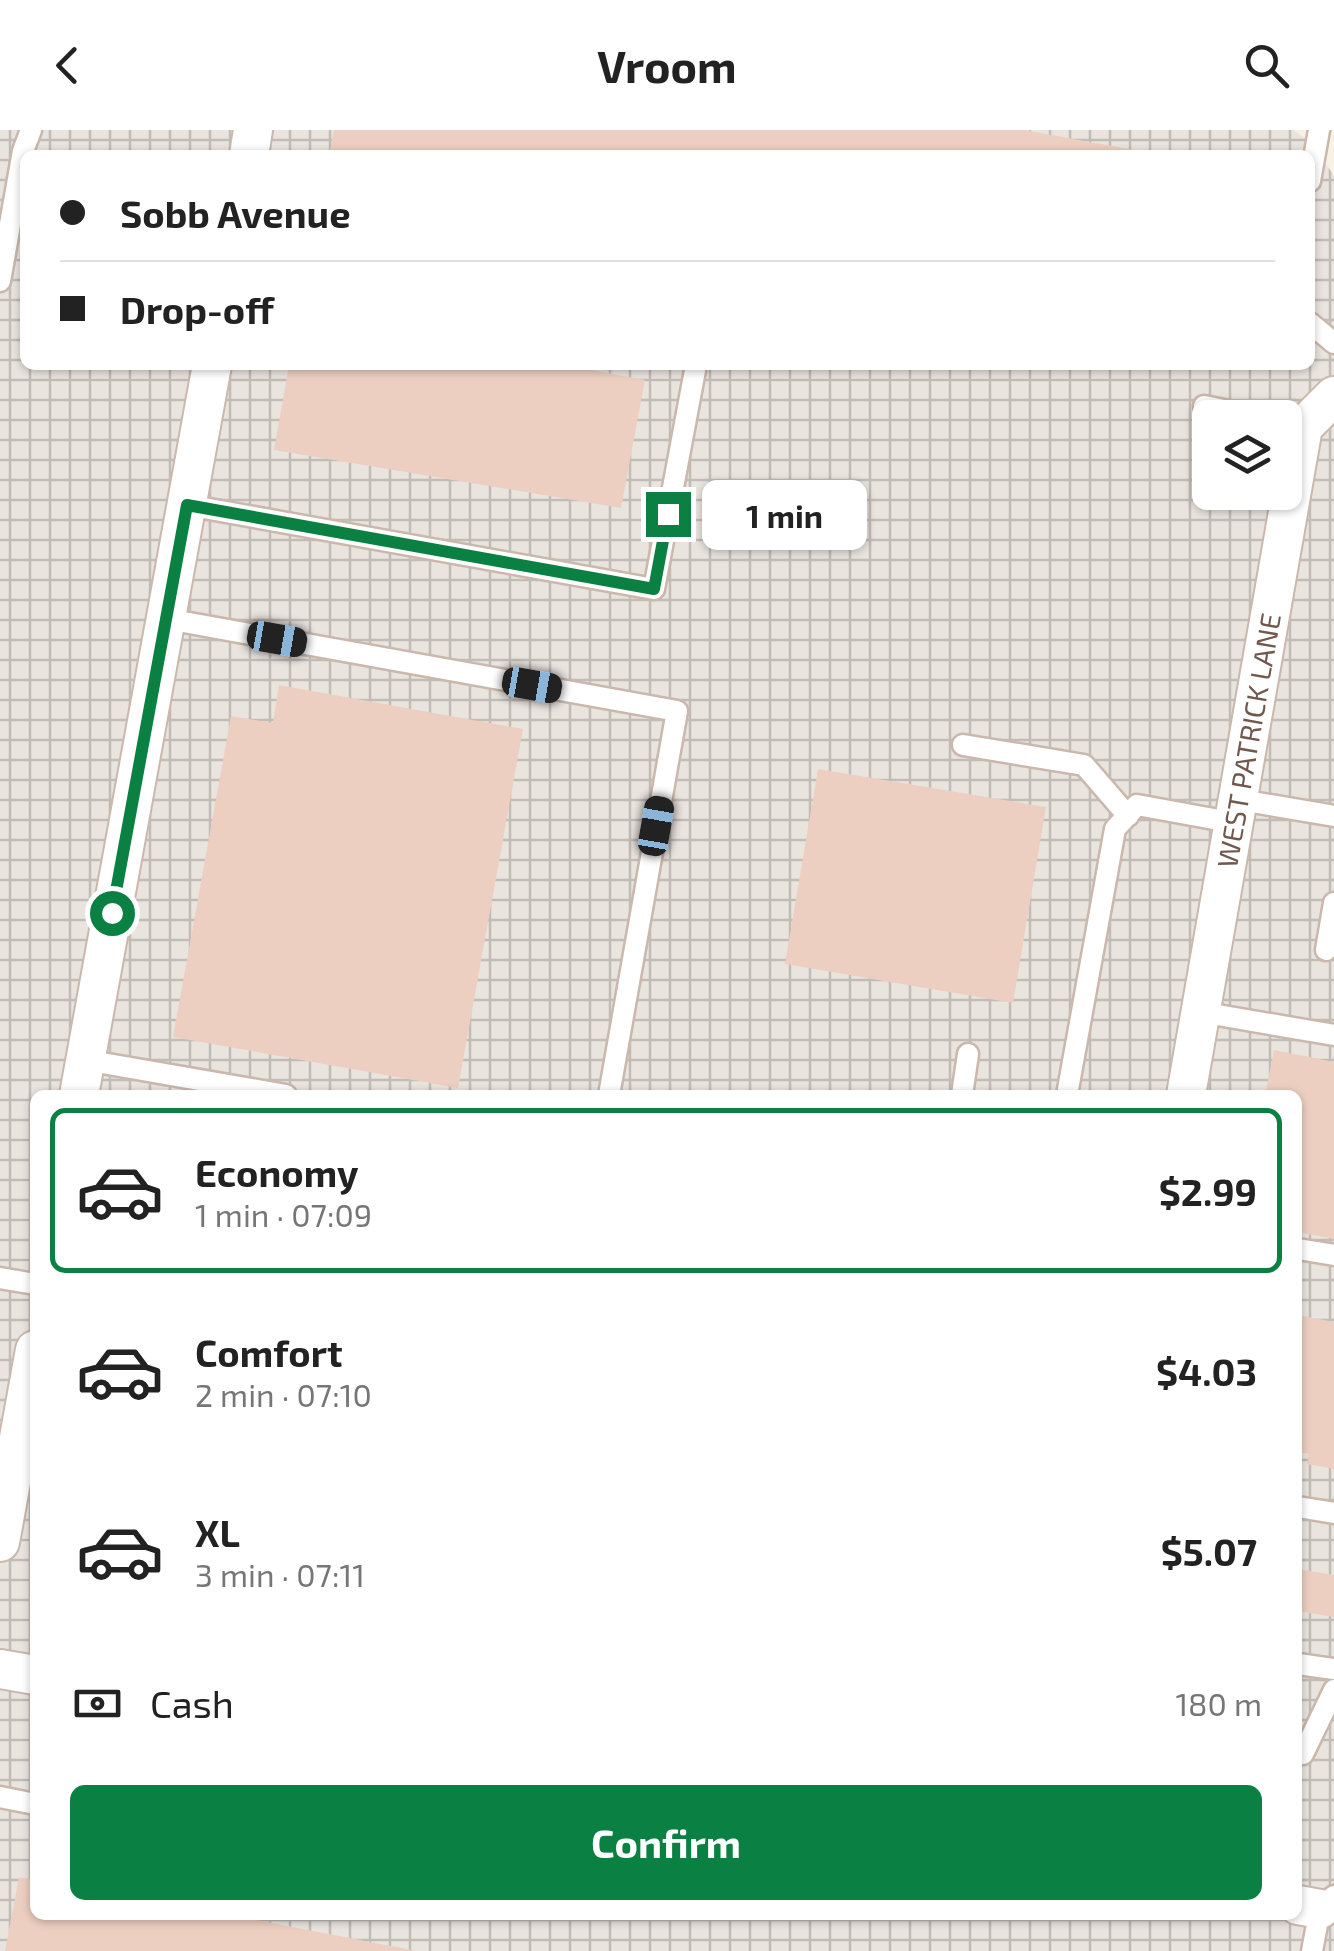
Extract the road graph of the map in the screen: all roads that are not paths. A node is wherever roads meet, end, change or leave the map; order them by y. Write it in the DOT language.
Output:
graph roads {
  1 [pos="20,168"];
  2 [pos="0,282"];
  3 [pos="211,370"];
  4 [pos="695,370"];
  5 [pos="1334,396"];
  6 [pos="1302,418"];
  7 [pos="187,505"];
  8 [pos="1280,510"];
  9 [pos="167,619"];
  10 [pos="963,744"];
  11 [pos="1232,810"];
  12 [pos="1128,816"];
  13 [pos="1334,816"];
  14 [pos="1334,902"];
  15 [pos="1326,950"];
  16 [pos="1200,1012"];
  17 [pos="1334,1036"];
  18 [pos="968,1054"];
  19 [pos="82,1078"];
  20 [pos="201,1088"];
  21 [pos="610,1090"];
  22 [pos="963,1090"];
  23 [pos="1068,1090"];
  24 [pos="1187,1090"];
  25 [pos="1302,1250"];
  26 [pos="1334,1255"];
  27 [pos="0,1278"];
  28 [pos="30,1283"];
  29 [pos="30,1377"];
  30 [pos="1302,1508"];
  31 [pos="1334,1513"];
  32 [pos="0,1542"];
  33 [pos="1302,1665"];
  34 [pos="0,1669"];
  35 [pos="1334,1670"];
  36 [pos="30,1674"];
  37 [pos="1334,1690"];
  38 [pos="1302,1754"];
  39 [pos="0,1797"];
  40 [pos="30,1803"];
  41 [pos="1317,1903"];
  42 [pos="1312,1951"];
  1 -- 2 [label="lane"];
  3 -- 7 [label="street"];
  4 -- 7 [label="lane"];
  5 -- 6 [label="street, WEST PATRICK LANE"];
  7 -- 9 [label="street"];
  8 -- 11 [label="street, WEST PATRICK LANE"];
  9 -- 19 [label="street"];
  9 -- 21 [label="lane"];
  10 -- 12 [label="lane"];
  11 -- 12 [label="lane"];
  11 -- 13 [label="lane"];
  11 -- 16 [label="street, WEST PATRICK LANE"];
  12 -- 23 [label="lane"];
  14 -- 15 [label="lane"];
  16 -- 17 [label="lane"];
  16 -- 24 [label="street, WEST PATRICK LANE"];
  18 -- 22 [label="lane"];
  19 -- 20 [label="lane"];
  25 -- 26 [label="lane"];
  27 -- 28 [label="lane"];
  29 -- 32 [label="street"];
  30 -- 31 [label="lane"];
  33 -- 35 [label="lane"];
  34 -- 36 [label="street"];
  37 -- 38 [label="lane"];
  39 -- 40 [label="lane"];
  41 -- 42 [label="lane"];
}
